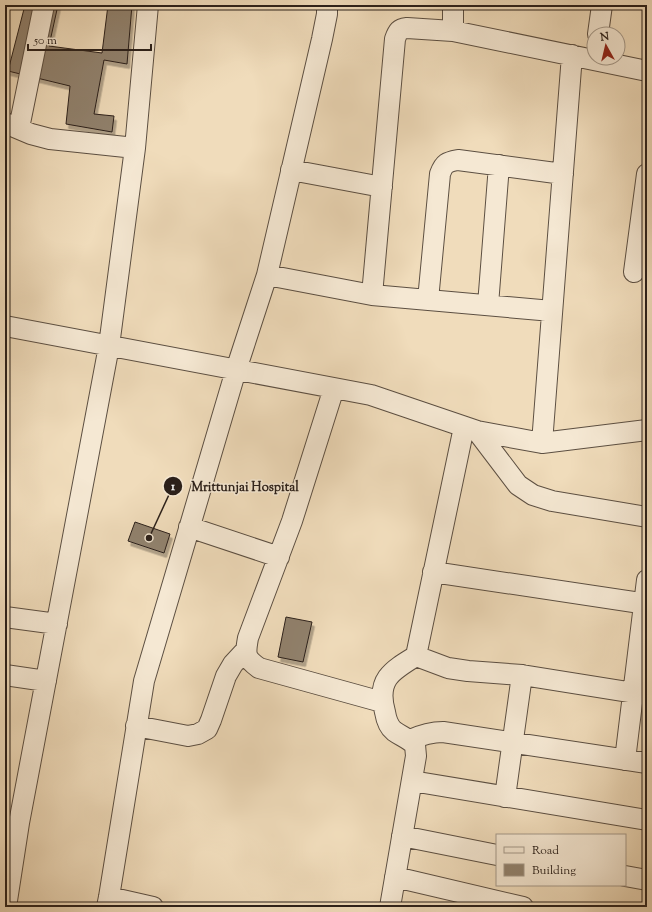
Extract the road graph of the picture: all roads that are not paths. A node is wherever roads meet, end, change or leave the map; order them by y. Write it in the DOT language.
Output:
graph roads {
  1 [pos="44,5"];
  2 [pos="148,5"];
  3 [pos="327,5"];
  4 [pos="452,5"];
  5 [pos="602,5"];
  6 [pos="599,26"];
  7 [pos="453,31"];
  8 [pos="572,55"];
  9 [pos="586,57"];
  10 [pos="625,66"];
  11 [pos="647,71"];
  12 [pos="12,126"];
  13 [pos="135,148"];
  14 [pos="499,165"];
  15 [pos="292,170"];
  16 [pos="563,174"];
  17 [pos="647,174"];
  18 [pos="382,187"];
  19 [pos="634,272"];
  20 [pos="267,275"];
  21 [pos="372,295"];
  22 [pos="428,300"];
  23 [pos="488,305"];
  24 [pos="552,311"];
  25 [pos="5,326"];
  26 [pos="110,346"];
  27 [pos="236,370"];
  28 [pos="334,388"];
  29 [pos="471,429"];
  30 [pos="647,430"];
  31 [pos="542,443"];
  32 [pos="647,517"];
  33 [pos="189,527"];
  34 [pos="279,557"];
  35 [pos="433,572"];
  36 [pos="647,580"];
  37 [pos="646,604"];
  38 [pos="5,617"];
  39 [pos="57,624"];
  40 [pos="246,650"];
  41 [pos="416,656"];
  42 [pos="5,675"];
  43 [pos="522,675"];
  44 [pos="46,681"];
  45 [pos="640,694"];
  46 [pos="382,702"];
  47 [pos="136,726"];
  48 [pos="410,740"];
  49 [pos="513,743"];
  50 [pos="625,760"];
  51 [pos="647,763"];
  52 [pos="412,781"];
  53 [pos="505,797"];
  54 [pos="647,820"];
  55 [pos="12,822"];
  56 [pos="402,836"];
  57 [pos="496,855"];
  58 [pos="626,876"];
  59 [pos="395,877"];
  60 [pos="647,880"];
  61 [pos="108,902"];
  62 [pos="6,907"];
  63 [pos="153,907"];
  64 [pos="390,907"];
  65 [pos="523,907"];
  1 -- 12 [label="street"];
  2 -- 13 [label="street"];
  3 -- 15 [label="street"];
  4 -- 7 [label="street"];
  5 -- 6 [label="street"];
  7 -- 8 [label="street"];
  7 -- 18 [label="street"];
  8 -- 9 [label="street"];
  8 -- 16 [label="street"];
  10 -- 11 [label="street"];
  12 -- 13 [label="street"];
  13 -- 26 [label="street"];
  14 -- 16 [label="street"];
  14 -- 22 [label="street"];
  14 -- 23 [label="street"];
  15 -- 18 [label="street"];
  15 -- 20 [label="street"];
  16 -- 24 [label="street"];
  17 -- 19 [label="street"];
  18 -- 21 [label="street"];
  20 -- 21 [label="street"];
  20 -- 27 [label="street"];
  21 -- 22 [label="street"];
  22 -- 23 [label="street"];
  23 -- 24 [label="street"];
  24 -- 31 [label="street"];
  25 -- 26 [label="street"];
  26 -- 27 [label="street"];
  26 -- 39 [label="street"];
  27 -- 28 [label="street"];
  27 -- 33 [label="street"];
  28 -- 29 [label="street"];
  28 -- 34 [label="street"];
  29 -- 31 [label="street"];
  29 -- 32 [label="street"];
  29 -- 35 [label="street"];
  30 -- 31 [label="street"];
  33 -- 34 [label="street"];
  33 -- 47 [label="street"];
  34 -- 40 [label="street"];
  35 -- 37 [label="street"];
  35 -- 41 [label="street"];
  36 -- 37 [label="street"];
  37 -- 45 [label="street"];
  38 -- 39 [label="street"];
  39 -- 44 [label="street"];
  40 -- 46 [label="street"];
  40 -- 47 [label="street"];
  41 -- 43 [label="street"];
  41 -- 46 [label="street"];
  42 -- 44 [label="street"];
  43 -- 45 [label="street"];
  43 -- 49 [label="street"];
  44 -- 55 [label="street"];
  45 -- 50 [label="street"];
  46 -- 48 [label="street"];
  47 -- 61 [label="street"];
  48 -- 49 [label="street"];
  48 -- 52 [label="street"];
  49 -- 50 [label="street"];
  49 -- 53 [label="street"];
  50 -- 51 [label="street"];
  52 -- 53 [label="street"];
  52 -- 56 [label="street"];
  53 -- 54 [label="street"];
  55 -- 62 [label="street"];
  56 -- 57 [label="street"];
  56 -- 59 [label="street"];
  58 -- 60 [label="street"];
  59 -- 64 [label="street"];
  59 -- 65 [label="street"];
  61 -- 63 [label="street"];
}
